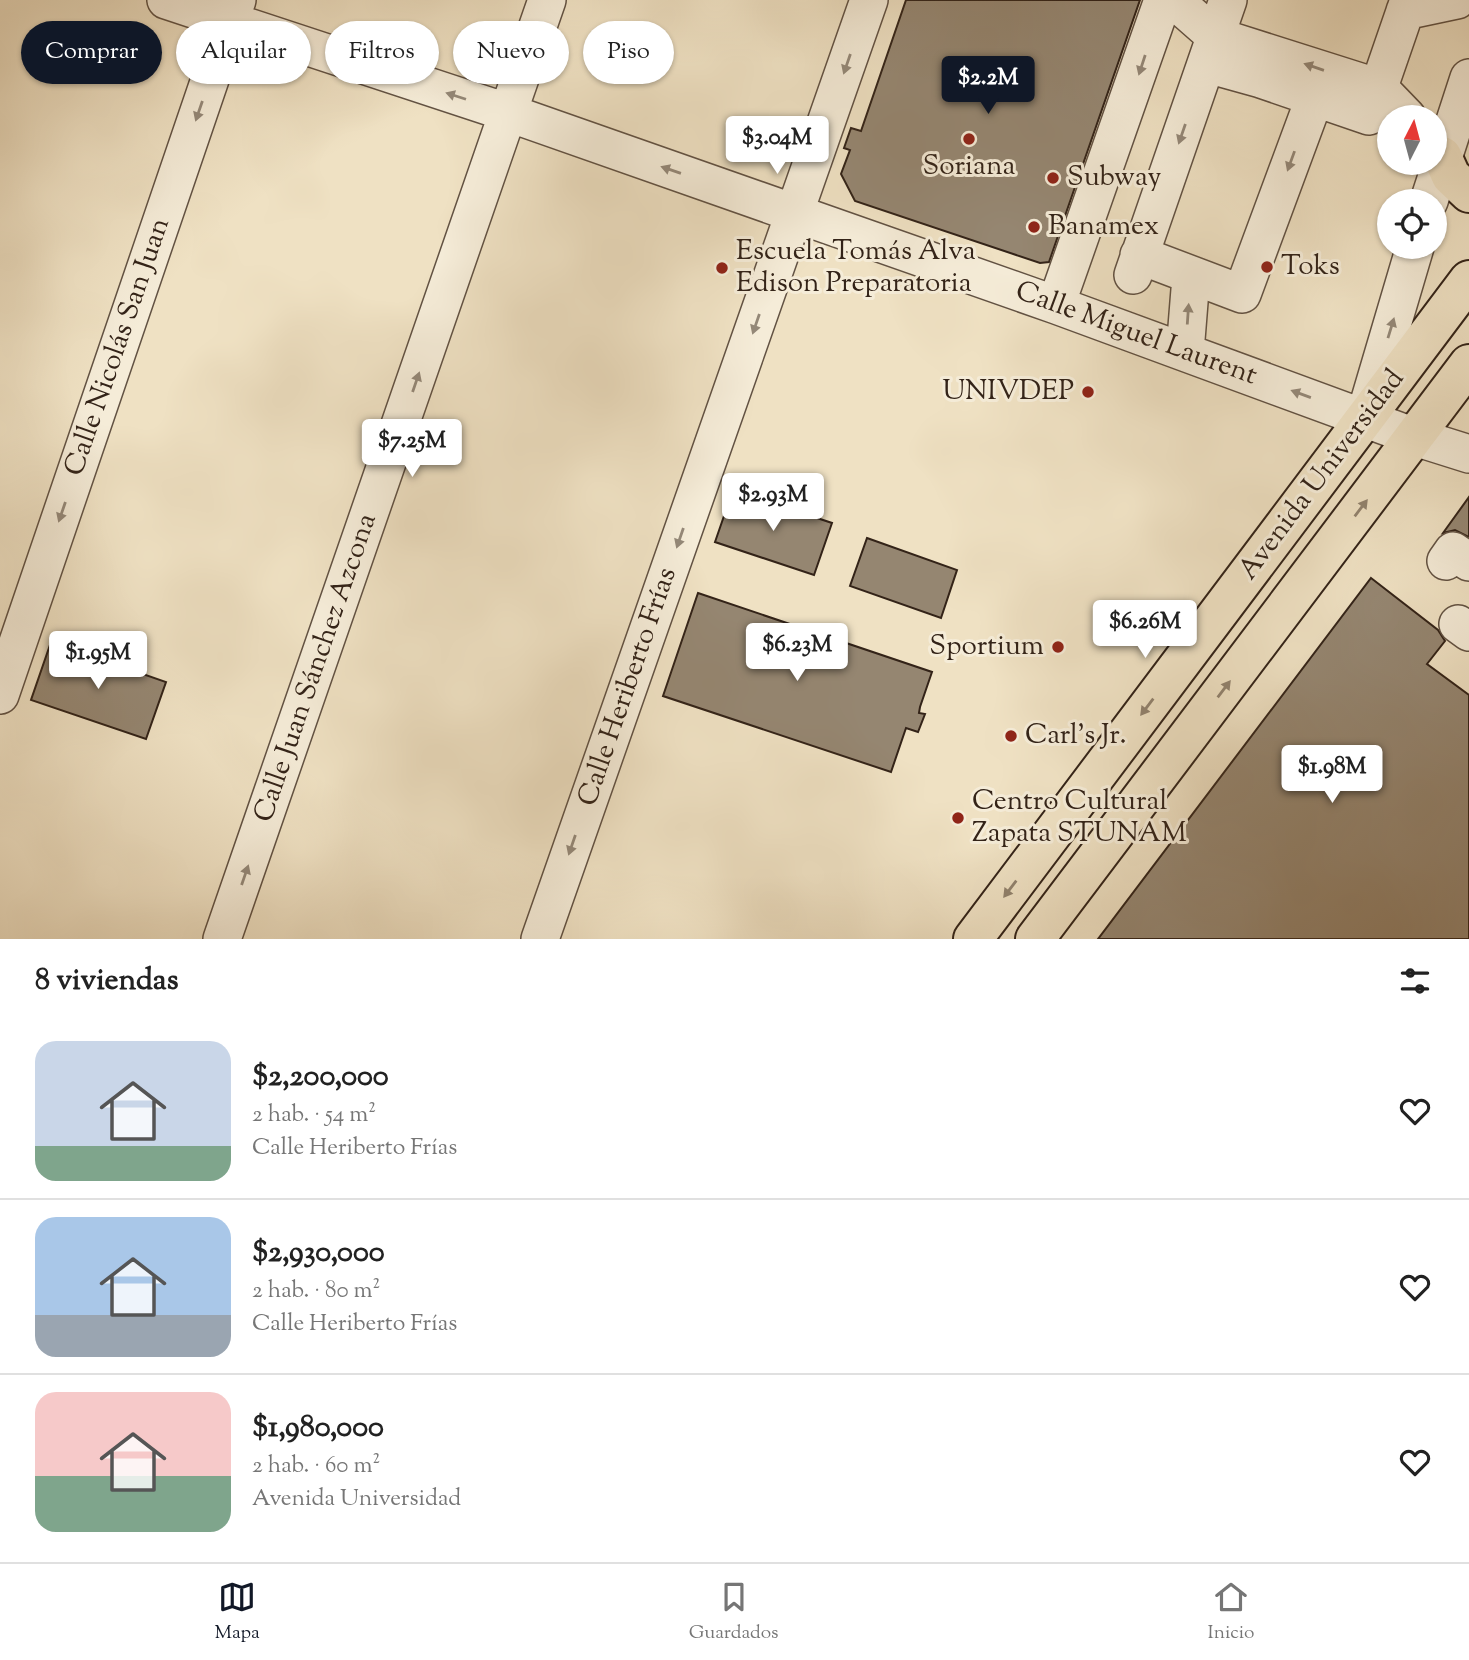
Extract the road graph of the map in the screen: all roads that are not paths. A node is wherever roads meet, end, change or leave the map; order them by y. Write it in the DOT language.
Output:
graph roads {
  1 [pos="166,0"];
  2 [pos="547,0"];
  3 [pos="869,0"];
  4 [pos="1163,0"];
  5 [pos="1174,0"];
  6 [pos="1228,0"];
  7 [pos="1457,0"];
  8 [pos="1407,6"];
  9 [pos="233,11"];
  10 [pos="1211,50"];
  11 [pos="1469,78"];
  12 [pos="1379,88"];
  13 [pos="1315,97"];
  14 [pos="1395,105"];
  15 [pos="509,113"];
  16 [pos="1447,134"];
  17 [pos="1447,167"];
  18 [pos="1469,193"];
  19 [pos="795,213"];
  20 [pos="1411,259"];
  21 [pos="1191,277"];
  22 [pos="1469,280"];
  23 [pos="1056,305"];
  24 [pos="1185,352"];
  25 [pos="1469,364"];
  26 [pos="1365,417"];
  27 [pos="1415,437"];
  28 [pos="1469,454"];
  29 [pos="0,695"];
  30 [pos="222,939"];
  31 [pos="540,939"];
  32 [pos="973,939"];
  33 [pos="1035,939"];
  1 -- 9 [label="street, Calle Miguel Laurent"];
  2 -- 15 [label="street, Calle Juan Sánchez Azcona"];
  3 -- 19 [label="street, Calle Heriberto Frías, one-way"];
  4 -- 23 [label="street, one-way"];
  5 -- 10 [label="street"];
  6 -- 10 [label="street"];
  7 -- 8 [label="street"];
  8 -- 12 [label="street"];
  15 -- 9 [label="street, Calle Miguel Laurent, one-way"];
  9 -- 29 [label="street, Calle Nicolás San Juan, one-way"];
  12 -- 10 [label="street, one-way"];
  10 -- 13 [label="street"];
  10 -- 21 [label="street, one-way"];
  11 -- 16 [label="street"];
  12 -- 13 [label="street"];
  12 -- 14 [label="street"];
  13 -- 21 [label="street, one-way"];
  19 -- 15 [label="street, Calle Miguel Laurent, one-way"];
  30 -- 15 [label="street, Calle Juan Sánchez Azcona, one-way"];
  17 -- 18 [label="main road"];
  19 -- 23 [label="street, Calle Miguel Laurent"];
  19 -- 31 [label="street, Calle Heriberto Frías, one-way"];
  26 -- 20 [label="street, one-way"];
  24 -- 21 [label="street, one-way"];
  22 -- 26 [label="main road, Avenida Universidad"];
  23 -- 24 [label="street, Calle Miguel Laurent"];
  26 -- 24 [label="street, Calle Miguel Laurent, one-way"];
  25 -- 27 [label="main road, Avenida Universidad"];
  26 -- 27 [label="street, Calle Miguel Laurent"];
  26 -- 32 [label="main road, Avenida Universidad, one-way"];
  27 -- 28 [label="street, Calle Miguel Laurent"];
  33 -- 27 [label="main road, Avenida Universidad, one-way"];
}
